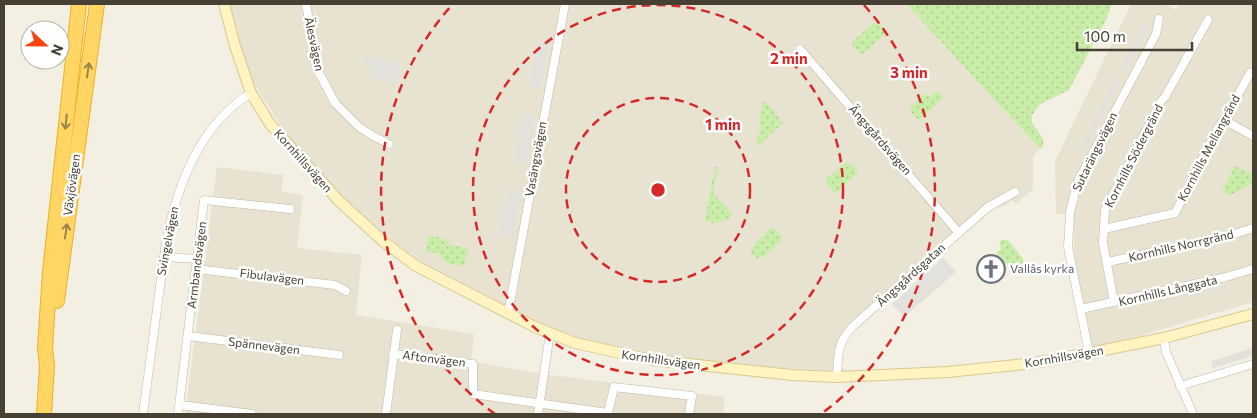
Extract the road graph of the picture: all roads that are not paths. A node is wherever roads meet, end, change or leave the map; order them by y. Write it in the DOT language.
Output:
graph roads {
  1 [pos="79,4"];
  2 [pos="97,4"];
  3 [pos="224,4"];
  4 [pos="306,4"];
  5 [pos="566,4"];
  6 [pos="1159,19"];
  7 [pos="1208,20"];
  8 [pos="800,49"];
  9 [pos="1250,73"];
  10 [pos="251,93"];
  11 [pos="1224,120"];
  12 [pos="1253,136"];
  13 [pos="389,144"];
  14 [pos="1015,192"];
  15 [pos="290,209"];
  16 [pos="1253,228"];
  17 [pos="1104,229"];
  18 [pos="959,233"];
  19 [pos="164,257"];
  20 [pos="197,259"];
  21 [pos="1108,262"];
  22 [pos="196,269"];
  23 [pos="1253,269"];
  24 [pos="346,291"];
  25 [pos="1114,302"];
  26 [pos="1081,309"];
  27 [pos="508,314"];
  28 [pos="1253,314"];
  29 [pos="397,330"];
  30 [pos="550,334"];
  31 [pos="188,336"];
  32 [pos="1164,338"];
  33 [pos="1089,353"];
  34 [pos="393,354"];
  35 [pos="339,355"];
  36 [pos="1253,364"];
  37 [pos="47,366"];
  38 [pos="837,377"];
  39 [pos="1180,386"];
  40 [pos="540,403"];
  41 [pos="180,405"];
  42 [pos="44,414"];
  43 [pos="142,414"];
  44 [pos="178,414"];
  45 [pos="252,414"];
  46 [pos="386,414"];
  47 [pos="538,414"];
  48 [pos="690,414"];
  49 [pos="1193,414"];
  1 -- 37 [label="highway, Växjövägen, one-way"];
  37 -- 2 [label="highway, Växjövägen, one-way"];
  3 -- 10 [label="street, Kornhillsvägen"];
  4 -- 13 [label="street, Älesvägen"];
  5 -- 27 [label="street, Vasängsvägen"];
  6 -- 26 [label="street, Sutarängsvägen"];
  7 -- 17 [label="street, Kornhills Södergränd"];
  8 -- 18 [label="street, Ängsgårdsvägen"];
  9 -- 11 [label="street, Kornhills Mellangränd"];
  10 -- 19 [label="street, Svingelvägen"];
  10 -- 27 [label="street, Kornhillsvägen"];
  11 -- 12 [label="street"];
  11 -- 17 [label="street, Kornhills Mellangränd"];
  14 -- 18 [label="street, Ängsgårdsgatan"];
  15 -- 20 [label="street, Armbandsvägen"];
  16 -- 21 [label="street, Kornhills Norrgränd"];
  17 -- 21 [label="street, Kornhills Södergränd"];
  18 -- 38 [label="street, Ängsgårdsgatan"];
  19 -- 20 [label="street"];
  19 -- 43 [label="street, Svingelvägen"];
  20 -- 22 [label="street, Armbandsvägen"];
  21 -- 25 [label="street, Kornhills Södergränd"];
  22 -- 24 [label="street, Fibulavägen"];
  22 -- 31 [label="street, Armbandsvägen"];
  23 -- 25 [label="street, Kornhills Långgata"];
  25 -- 26 [label="street, Kornhills Långgata"];
  26 -- 33 [label="street, Sutarängsvägen"];
  27 -- 30 [label="street, Kornhillsvägen"];
  28 -- 32 [label="street, Kornhillsvägen"];
  29 -- 34 [label="street"];
  30 -- 38 [label="street, Kornhillsvägen"];
  30 -- 40 [label="street"];
  31 -- 35 [label="street, Spännevägen"];
  31 -- 41 [label="street, Armbandsvägen"];
  32 -- 33 [label="street, Kornhillsvägen"];
  32 -- 39 [label="street"];
  33 -- 38 [label="street, Kornhillsvägen"];
  34 -- 40 [label="street, Aftonvägen"];
  34 -- 46 [label="street"];
  36 -- 39 [label="street"];
  37 -- 42 [label="highway, Växjövägen"];
  39 -- 49 [label="street"];
  40 -- 47 [label="street"];
  40 -- 48 [label="street, Aftonvägen"];
  41 -- 44 [label="street, Armbandsvägen"];
  41 -- 45 [label="street"];
}
